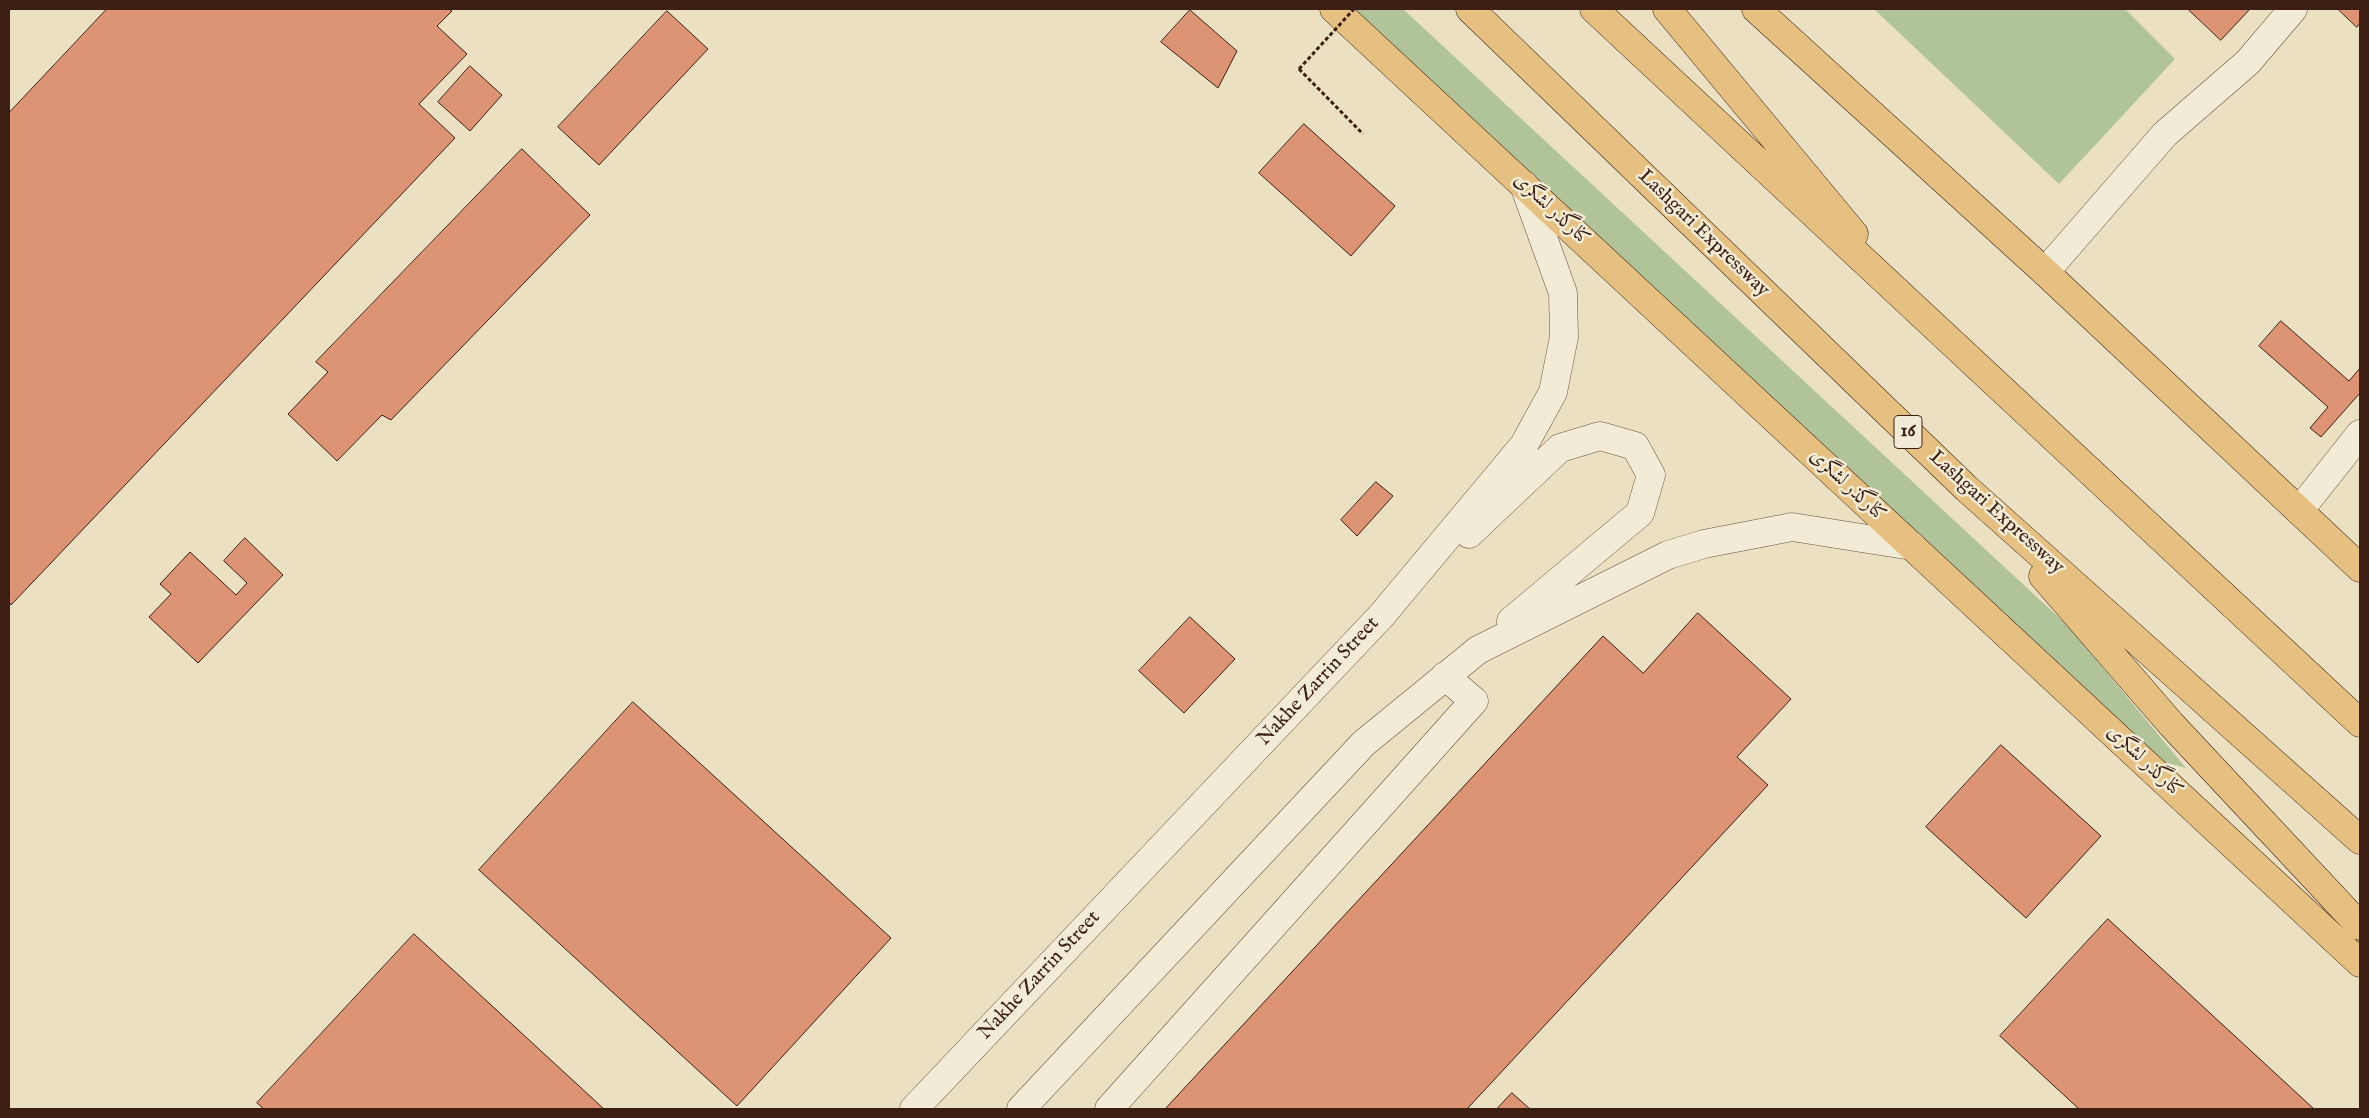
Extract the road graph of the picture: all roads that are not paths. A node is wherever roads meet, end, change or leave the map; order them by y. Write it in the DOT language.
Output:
graph roads {
  1 [pos="1334,9"];
  2 [pos="1470,9"];
  3 [pos="1594,9"];
  4 [pos="1667,9"];
  5 [pos="1756,9"];
  6 [pos="2293,9"];
  7 [pos="1524,185"];
  8 [pos="2045,272"];
  9 [pos="1893,288"];
  10 [pos="2360,434"];
  11 [pos="1966,488"];
  12 [pos="2300,511"];
  13 [pos="1912,546"];
  14 [pos="2360,568"];
  15 [pos="1382,615"];
  16 [pos="1478,650"];
  17 [pos="1446,676"];
  18 [pos="2360,723"];
  19 [pos="2360,840"];
  20 [pos="2360,926"];
  21 [pos="2360,963"];
  22 [pos="914,1109"];
  23 [pos="1021,1109"];
  24 [pos="1109,1109"];
  1 -- 7 [label="main road, کنارگذر لشگری"];
  2 -- 11 [label="main road, Lashgari Expressway / 16"];
  3 -- 9 [label="main road"];
  4 -- 9 [label="main road"];
  5 -- 8 [label="main road"];
  6 -- 8 [label="street"];
  7 -- 13 [label="main road, کنارگذر لشگری"];
  7 -- 15 [label="street, Nakhe Zarrin Street"];
  8 -- 12 [label="main road"];
  9 -- 18 [label="main road"];
  10 -- 12 [label="street"];
  11 -- 19 [label="main road, Lashgari Expressway / 16"];
  11 -- 20 [label="main road"];
  12 -- 14 [label="main road"];
  13 -- 16 [label="street"];
  13 -- 21 [label="main road, کنارگذر لشگری"];
  15 -- 16 [label="street"];
  15 -- 22 [label="street, Nakhe Zarrin Street"];
  16 -- 17 [label="street"];
  17 -- 23 [label="street"];
  17 -- 24 [label="street"];
}
